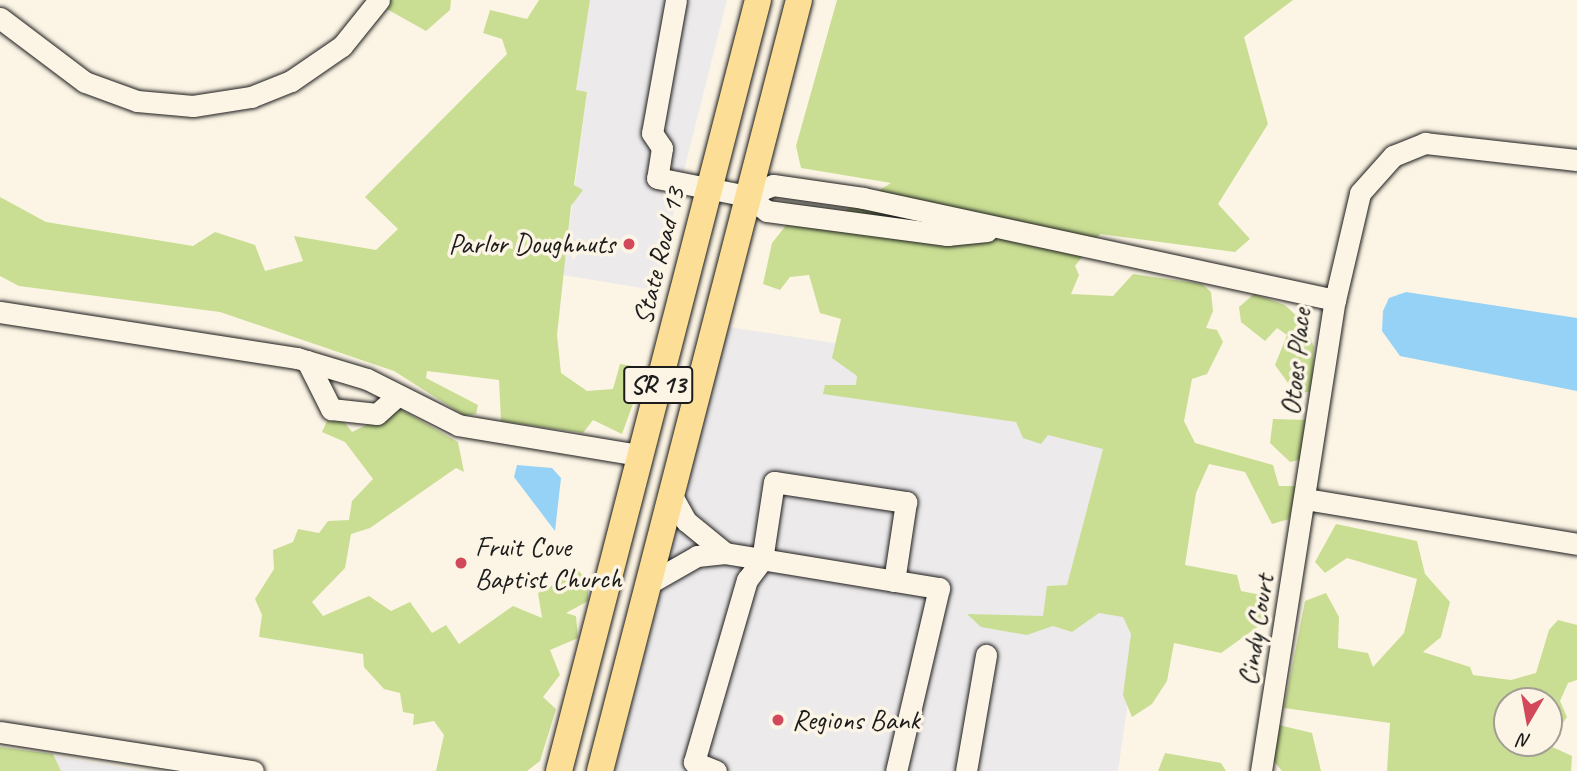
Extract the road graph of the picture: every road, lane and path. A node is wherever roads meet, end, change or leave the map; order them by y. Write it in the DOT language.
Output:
graph roads {
  1 [pos="379,0"];
  2 [pos="676,0"];
  3 [pos="758,0"];
  4 [pos="799,0"];
  5 [pos="0,18"];
  6 [pos="1577,160"];
  7 [pos="708,190"];
  8 [pos="747,196"];
  9 [pos="1335,300"];
  10 [pos="0,312"];
  11 [pos="307,361"];
  12 [pos="398,395"];
  13 [pos="640,455"];
  14 [pos="671,494"];
  15 [pos="1306,499"];
  16 [pos="1577,544"];
  17 [pos="725,553"];
  18 [pos="762,559"];
  19 [pos="894,581"];
  20 [pos="648,584"];
  21 [pos="986,655"];
  22 [pos="0,732"];
  23 [pos="253,771"];
  24 [pos="559,771"];
  25 [pos="600,771"];
  26 [pos="716,771"];
  27 [pos="896,771"];
  28 [pos="966,771"];
  29 [pos="1261,771"];
  1 -- 5 [label="street"];
  2 -- 7 [label="street, Otoes Place"];
  3 -- 7 [label="main road, State Road 13 / SR 13"];
  4 -- 8 [label="main road, SR 13"];
  6 -- 9 [label="street"];
  7 -- 8 [label="street, Otoes Place"];
  7 -- 13 [label="main road, State Road 13 / SR 13"];
  8 -- 9 [label="street, Otoes Place"];
  8 -- 14 [label="main road, SR 13"];
  9 -- 15 [label="street, Otoes Place"];
  10 -- 11 [label="street"];
  11 -- 12 [label="street"];
  11 -- 12 [label="street"];
  12 -- 13 [label="street"];
  13 -- 24 [label="main road, State Road 13 / SR 13"];
  14 -- 17 [label="street"];
  14 -- 20 [label="main road, SR 13"];
  15 -- 16 [label="street"];
  15 -- 29 [label="street, Cindy Court"];
  17 -- 18 [label="street"];
  17 -- 20 [label="street"];
  18 -- 19 [label="street"];
  18 -- 19 [label="street"];
  18 -- 26 [label="street"];
  19 -- 27 [label="street"];
  20 -- 25 [label="main road, SR 13"];
  21 -- 28 [label="street"];
  22 -- 23 [label="street"];
}
